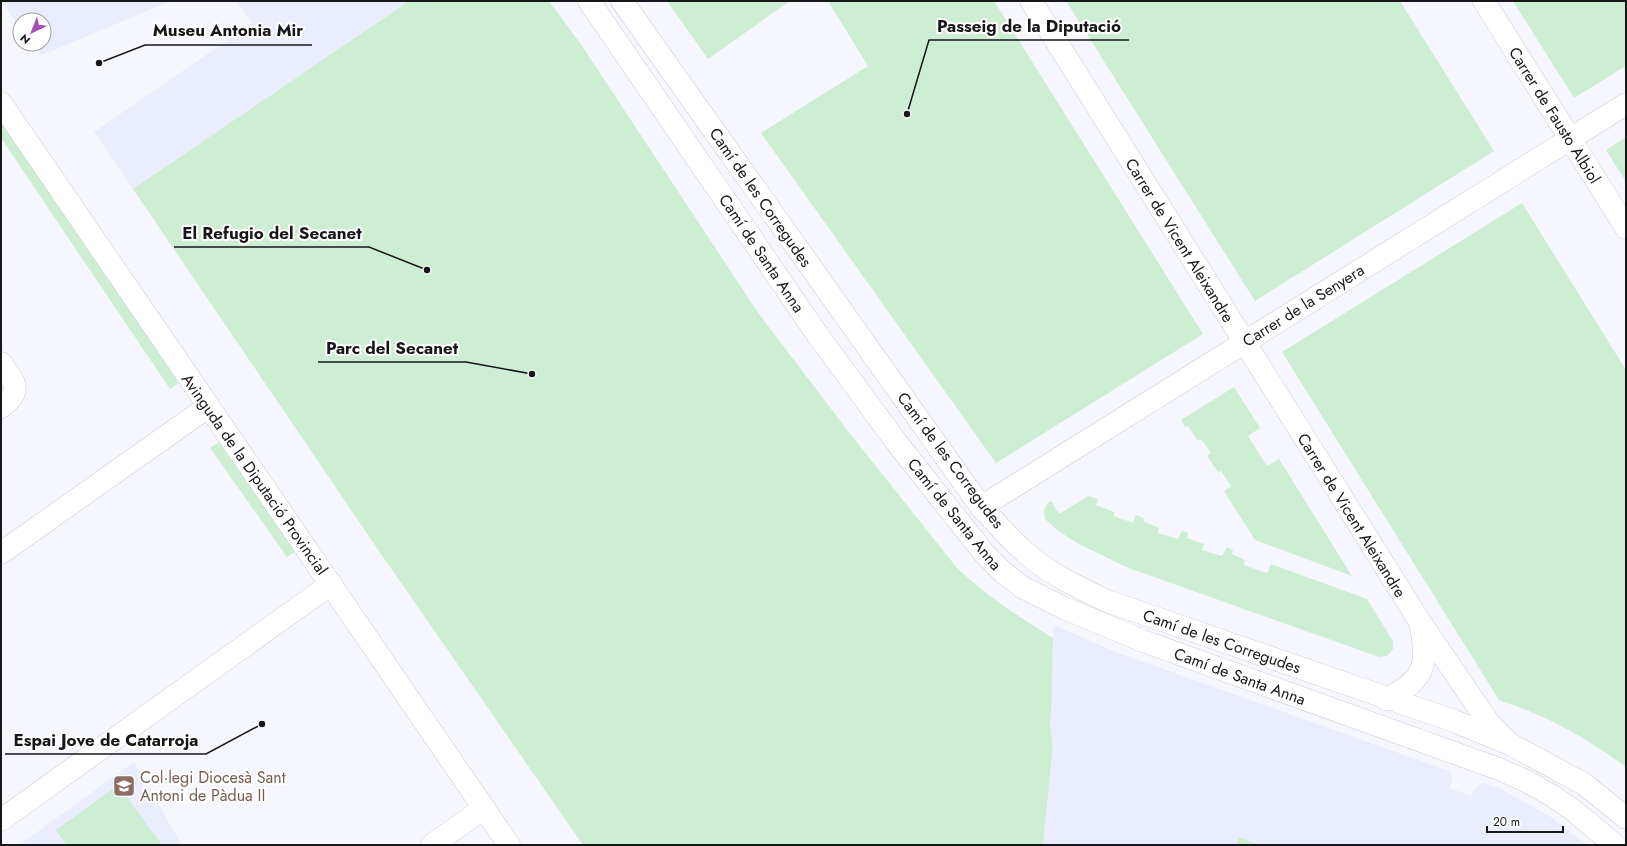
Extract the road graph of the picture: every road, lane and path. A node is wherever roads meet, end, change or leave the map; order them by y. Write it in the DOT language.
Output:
graph roads {
  1 [pos="589,1"];
  2 [pos="622,1"];
  3 [pos="1031,1"];
  4 [pos="1484,1"];
  5 [pos="1,104"];
  6 [pos="1626,104"];
  7 [pos="1570,139"];
  8 [pos="1626,228"];
  9 [pos="1244,342"];
  10 [pos="1,362"];
  11 [pos="209,406"];
  12 [pos="1,407"];
  13 [pos="981,507"];
  14 [pos="1,553"];
  15 [pos="331,584"];
  16 [pos="1420,622"];
  17 [pos="1386,699"];
  18 [pos="1510,744"];
  19 [pos="484,808"];
  20 [pos="1626,818"];
  21 [pos="1,820"];
  22 [pos="432,845"];
  23 [pos="509,845"];
  24 [pos="1615,845"];
  1 -- 24 [label="street, Camí de Santa Anna"];
  2 -- 13 [label="street, Camí de les Corregudes"];
  3 -- 9 [label="street, Carrer de Vicent Aleixandre"];
  4 -- 7 [label="street, Carrer de Fausto Albiol"];
  5 -- 11 [label="street, Avinguda de la Diputació Provincial"];
  6 -- 7 [label="street, Carrer de la Senyera"];
  7 -- 8 [label="street, Carrer de Fausto Albiol"];
  7 -- 9 [label="street, Carrer de la Senyera"];
  9 -- 13 [label="street, Carrer de la Senyera"];
  9 -- 16 [label="street, Carrer de Vicent Aleixandre"];
  10 -- 12 [label="street"];
  11 -- 14 [label="street"];
  11 -- 15 [label="street, Avinguda de la Diputació Provincial"];
  13 -- 17 [label="street, Camí de les Corregudes"];
  15 -- 19 [label="street, Avinguda de la Diputació Provincial"];
  15 -- 21 [label="street"];
  16 -- 17 [label="street, Carrer de Vicent Aleixandre"];
  16 -- 18 [label="street, Carrer de Vicent Aleixandre"];
  17 -- 18 [label="street, Camí de les Corregudes"];
  18 -- 20 [label="street, Camí de les Corregudes"];
  19 -- 22 [label="street"];
  19 -- 23 [label="street, Avinguda de la Diputació Provincial"];
}
